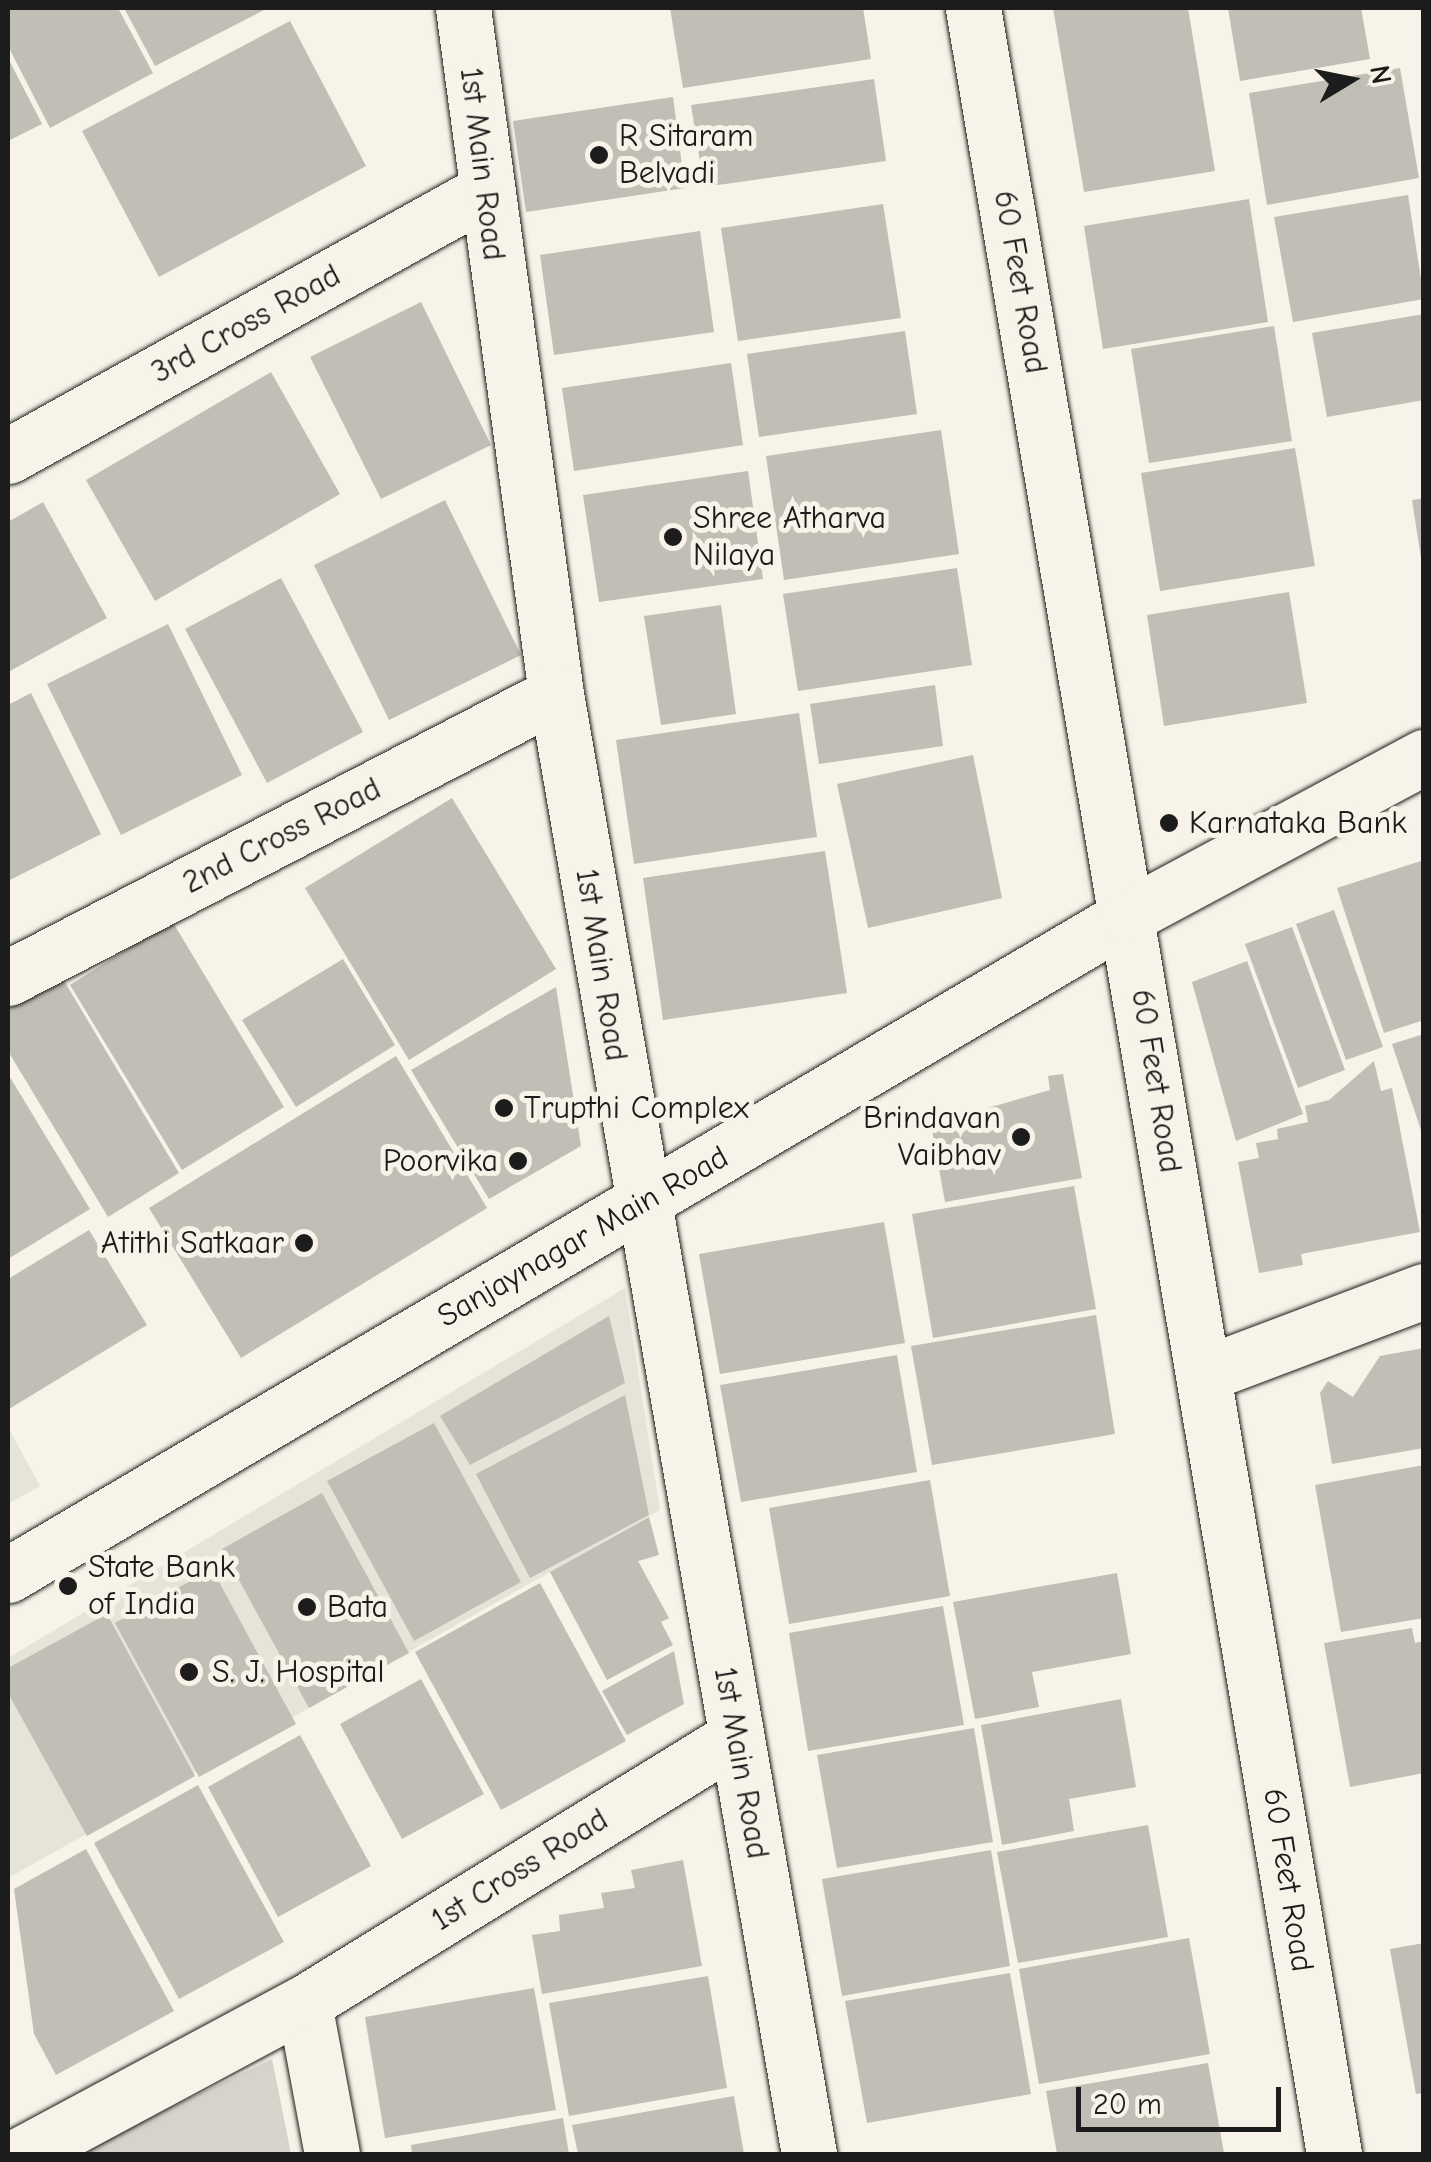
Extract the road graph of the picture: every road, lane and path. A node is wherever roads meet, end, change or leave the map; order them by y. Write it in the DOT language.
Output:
graph roads {
  1 [pos="463,8"];
  2 [pos="973,8"];
  3 [pos="484,192"];
  4 [pos="8,456"];
  5 [pos="556,694"];
  6 [pos="1424,757"];
  7 [pos="1129,915"];
  8 [pos="8,978"];
  9 [pos="641,1204"];
  10 [pos="1424,1291"];
  11 [pos="1204,1374"];
  12 [pos="8,1575"];
  13 [pos="736,1736"];
  14 [pos="304,2003"];
  15 [pos="22,2154"];
  16 [pos="332,2154"];
  17 [pos="809,2154"];
  18 [pos="1334,2154"];
  1 -- 3 [label="street, 1st Main Road"];
  2 -- 7 [label="street, 60 Feet Road"];
  3 -- 4 [label="street, 3rd Cross Road"];
  3 -- 5 [label="street, 1st Main Road"];
  5 -- 8 [label="street, 2nd Cross Road"];
  5 -- 9 [label="street, 1st Main Road"];
  6 -- 7 [label="street, Sanjaynagar Main Road"];
  7 -- 9 [label="street, Sanjaynagar Main Road"];
  7 -- 11 [label="street, 60 Feet Road"];
  9 -- 12 [label="street, Sanjaynagar Main Road"];
  9 -- 13 [label="street, 1st Main Road"];
  10 -- 11 [label="street"];
  11 -- 18 [label="street, 60 Feet Road"];
  13 -- 14 [label="street, 1st Cross Road"];
  13 -- 17 [label="street, 1st Main Road"];
  14 -- 15 [label="street, 1st Cross Road"];
  14 -- 16 [label="street"];
}
